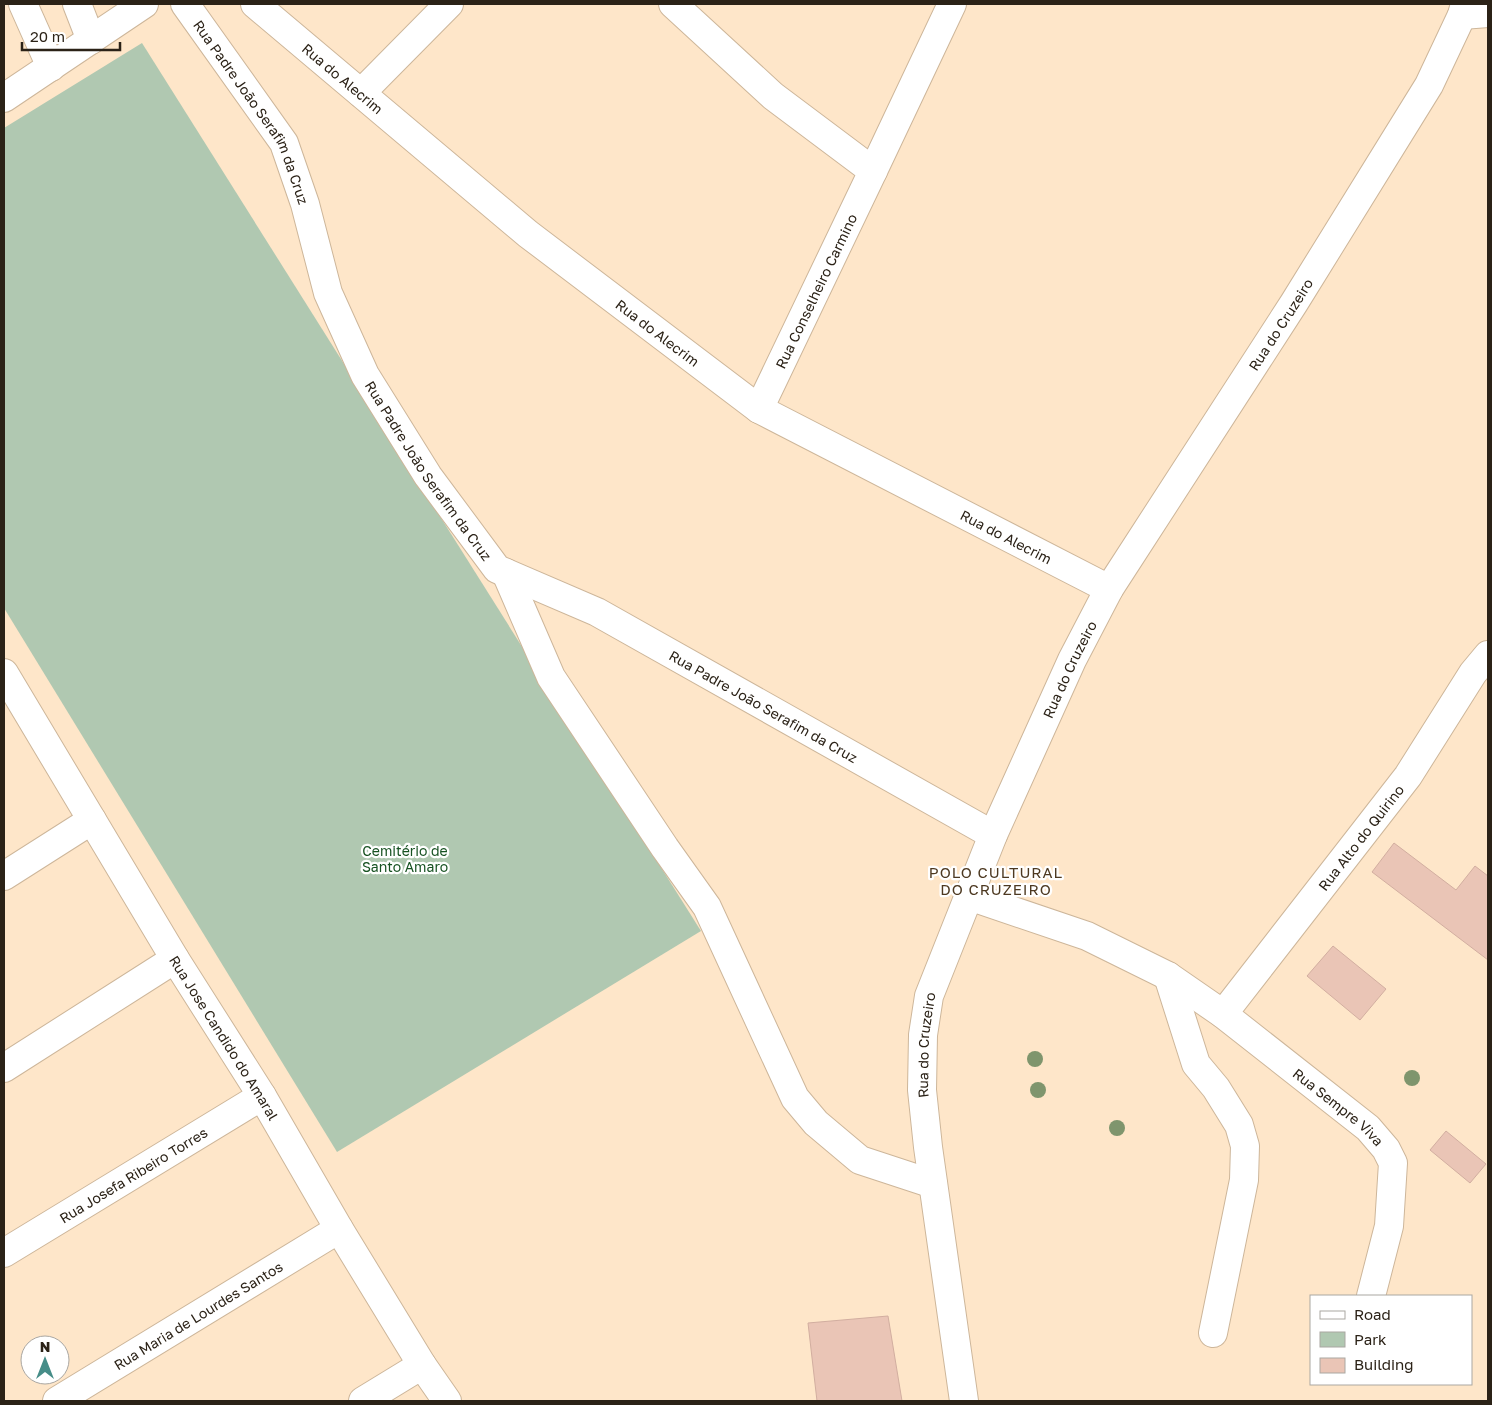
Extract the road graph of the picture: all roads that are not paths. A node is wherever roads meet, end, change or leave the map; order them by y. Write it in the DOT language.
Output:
graph roads {
  1 [pos="22,4"];
  2 [pos="77,4"];
  3 [pos="144,4"];
  4 [pos="185,4"];
  5 [pos="255,4"];
  6 [pos="449,4"];
  7 [pos="673,4"];
  8 [pos="952,4"];
  9 [pos="1472,11"];
  10 [pos="91,40"];
  11 [pos="51,66"];
  12 [pos="361,93"];
  13 [pos="4,98"];
  14 [pos="873,171"];
  15 [pos="759,409"];
  16 [pos="506,573"];
  17 [pos="1109,589"];
  18 [pos="1488,655"];
  19 [pos="5,680"];
  20 [pos="92,820"];
  21 [pos="993,835"];
  22 [pos="4,876"];
  23 [pos="969,896"];
  24 [pos="175,959"];
  25 [pos="1168,976"];
  26 [pos="1223,1014"];
  27 [pos="4,1068"];
  28 [pos="262,1096"];
  29 [pos="933,1184"];
  30 [pos="339,1229"];
  31 [pos="4,1253"];
  32 [pos="1371,1295"];
  33 [pos="1213,1333"];
  34 [pos="422,1365"];
  35 [pos="57,1401"];
  36 [pos="363,1401"];
  37 [pos="447,1401"];
  38 [pos="964,1401"];
  1 -- 11 [label="street"];
  2 -- 10 [label="street"];
  3 -- 10 [label="street"];
  4 -- 16 [label="street, Rua Padre João Serafim da Cruz"];
  5 -- 12 [label="street, Rua do Alecrim"];
  6 -- 12 [label="street"];
  7 -- 14 [label="street"];
  8 -- 14 [label="street, Rua Conselheiro Carmino"];
  9 -- 17 [label="street, Rua do Cruzeiro"];
  10 -- 11 [label="street"];
  11 -- 13 [label="street"];
  12 -- 15 [label="street, Rua do Alecrim"];
  14 -- 15 [label="street, Rua Conselheiro Carmino"];
  15 -- 17 [label="street, Rua do Alecrim"];
  16 -- 21 [label="street, Rua Padre João Serafim da Cruz"];
  16 -- 29 [label="street"];
  17 -- 21 [label="street, Rua do Cruzeiro"];
  18 -- 26 [label="street, Rua Alto do Quirino"];
  19 -- 20 [label="street, Rua Jose Candido do Amaral"];
  20 -- 22 [label="street"];
  20 -- 24 [label="street, Rua Jose Candido do Amaral"];
  21 -- 23 [label="street, Rua do Cruzeiro"];
  23 -- 25 [label="street, Rua Sempre Viva"];
  23 -- 29 [label="street, Rua do Cruzeiro"];
  24 -- 27 [label="street"];
  24 -- 28 [label="street, Rua Jose Candido do Amaral"];
  25 -- 26 [label="street, Rua Sempre Viva"];
  25 -- 33 [label="street"];
  26 -- 32 [label="street, Rua Sempre Viva"];
  28 -- 30 [label="street, Rua Jose Candido do Amaral"];
  28 -- 31 [label="street, Rua Josefa Ribeiro Torres"];
  29 -- 38 [label="street, Rua do Cruzeiro"];
  30 -- 34 [label="street, Rua Jose Candido do Amaral"];
  30 -- 35 [label="street, Rua Maria de Lourdes Santos"];
  34 -- 36 [label="street"];
  34 -- 37 [label="street, Rua Jose Candido do Amaral"];
}
